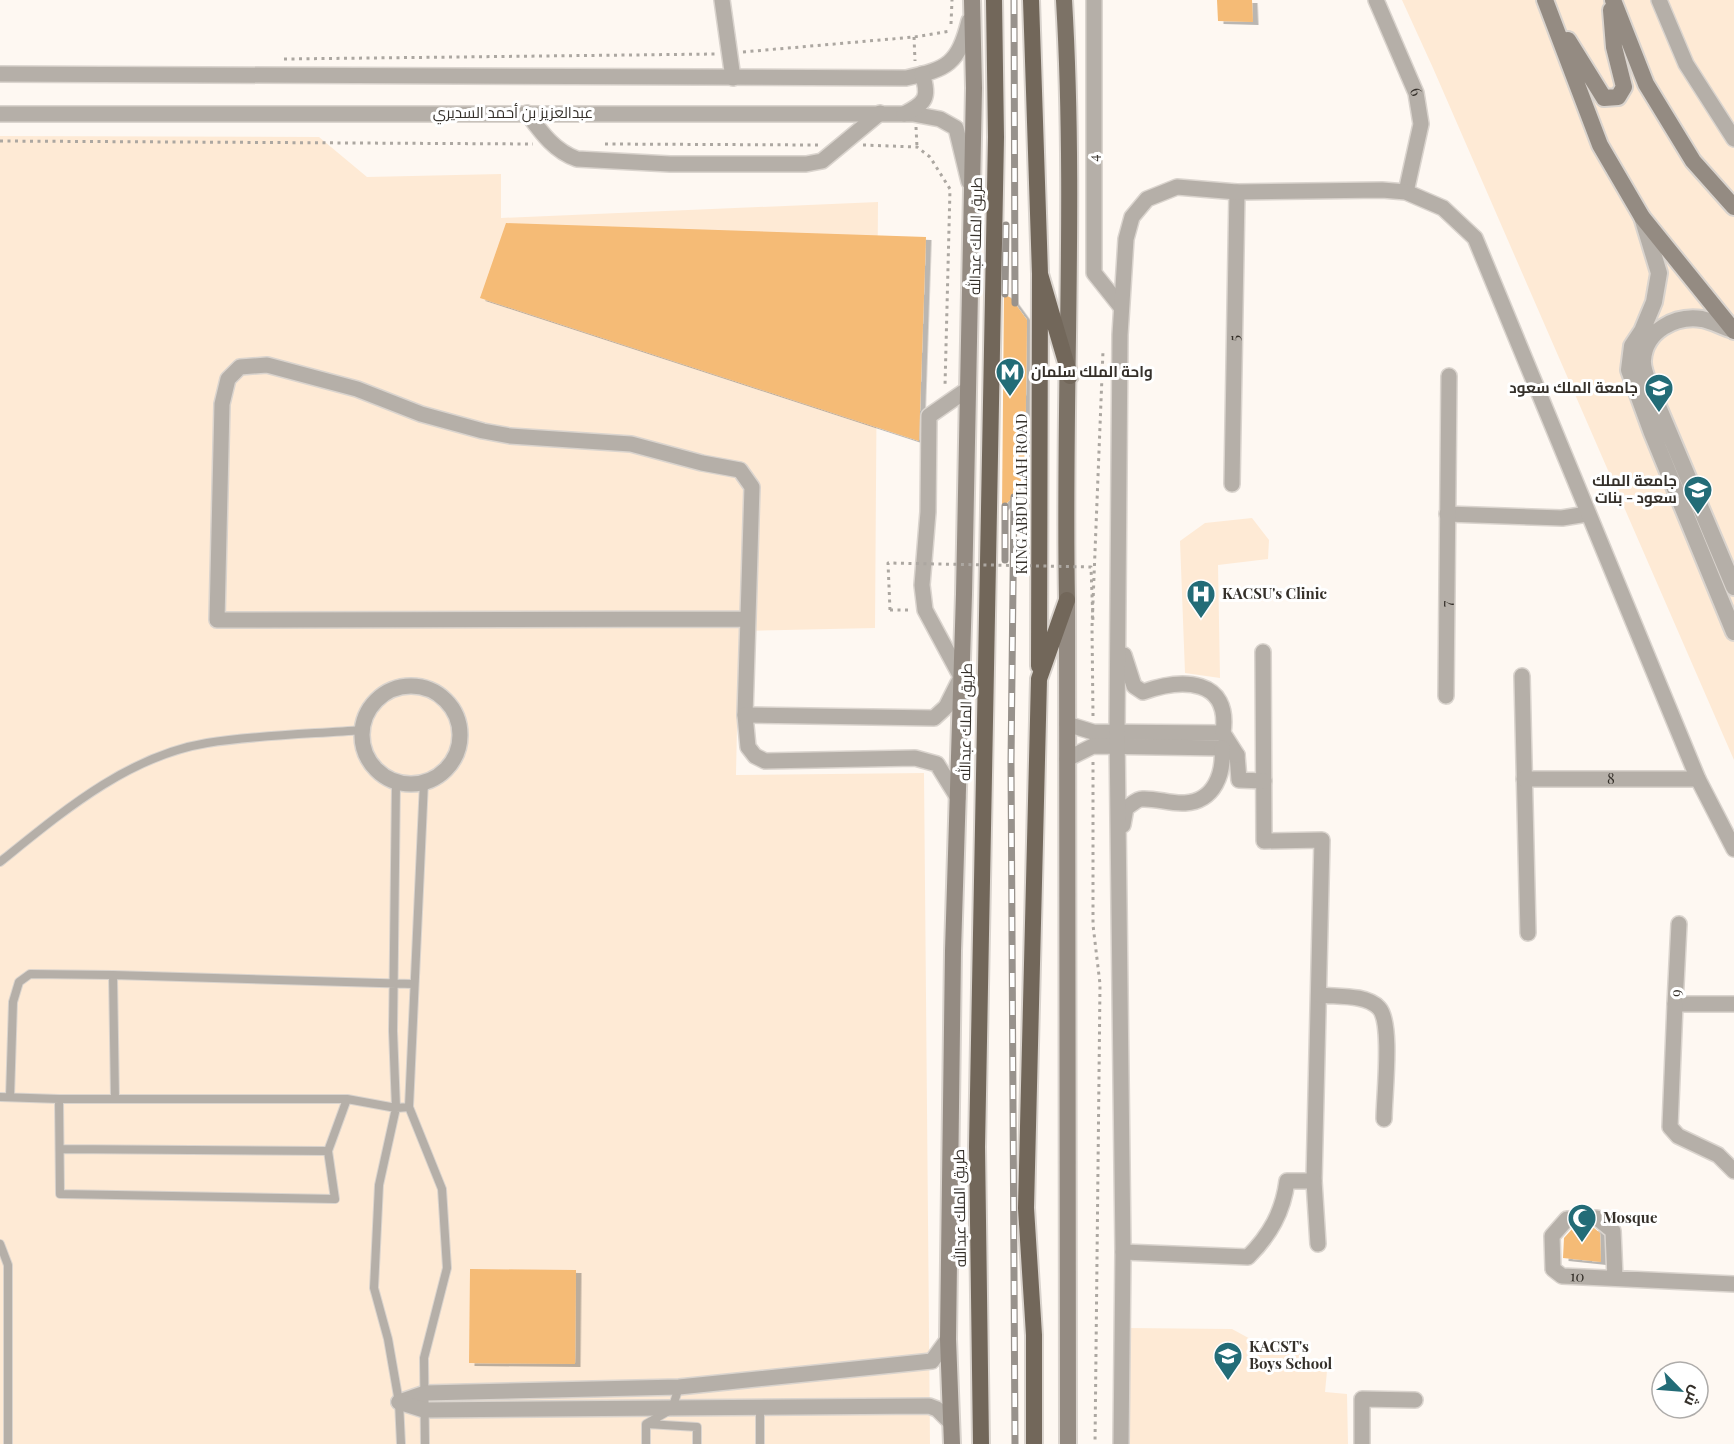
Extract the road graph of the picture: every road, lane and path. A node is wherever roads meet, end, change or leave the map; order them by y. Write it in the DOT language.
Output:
graph roads {
  1 [pos="722,0"];
  2 [pos="952,0"];
  3 [pos="994,0"];
  4 [pos="1031,0"];
  5 [pos="1064,0"];
  6 [pos="1094,0"];
  7 [pos="1376,0"];
  8 [pos="1611,0"];
  9 [pos="1659,0"];
  10 [pos="973,5"];
  11 [pos="1548,7"];
  12 [pos="914,37"];
  13 [pos="729,53"];
  14 [pos="273,58"];
  15 [pos="919,68"];
  16 [pos="0,74"];
  17 [pos="733,78"];
  18 [pos="527,113"];
  19 [pos="880,113"];
  20 [pos="0,114"];
  21 [pos="904,114"];
  22 [pos="1734,139"];
  23 [pos="1237,192"];
  24 [pos="1406,192"];
  25 [pos="972,194"];
  26 [pos="1734,207"];
  27 [pos="1642,217"];
  28 [pos="1040,274"];
  29 [pos="1121,307"];
  30 [pos="1734,331"];
  31 [pos="1104,344"];
  32 [pos="1070,376"];
  33 [pos="1449,376"];
  34 [pos="968,389"];
  35 [pos="1232,484"];
  36 [pos="1447,514"];
  37 [pos="1587,514"];
  38 [pos="1734,587"];
  39 [pos="1067,600"];
  40 [pos="925,610"];
  41 [pos="748,619"];
  42 [pos="1093,622"];
  43 [pos="1118,630"];
  44 [pos="1734,632"];
  45 [pos="1263,652"];
  46 [pos="1522,676"];
  47 [pos="962,677"];
  48 [pos="1039,679"];
  49 [pos="1446,696"];
  50 [pos="745,715"];
  51 [pos="1066,724"];
  52 [pos="362,730"];
  53 [pos="1093,739"];
  54 [pos="1117,739"];
  55 [pos="1222,740"];
  56 [pos="1067,759"];
  57 [pos="1524,779"];
  58 [pos="1698,779"];
  59 [pos="1264,781"];
  60 [pos="396,782"];
  61 [pos="424,782"];
  62 [pos="958,798"];
  63 [pos="1734,849"];
  64 [pos="1118,858"];
  65 [pos="0,862"];
  66 [pos="1679,924"];
  67 [pos="1528,933"];
  68 [pos="113,975"];
  69 [pos="393,982"];
  70 [pos="413,984"];
  71 [pos="1320,995"];
  72 [pos="1675,1004"];
  73 [pos="1734,1004"];
  74 [pos="0,1097"];
  75 [pos="10,1097"];
  76 [pos="59,1099"];
  77 [pos="115,1099"];
  78 [pos="347,1099"];
  79 [pos="409,1107"];
  80 [pos="396,1108"];
  81 [pos="1384,1119"];
  82 [pos="61,1149"];
  83 [pos="328,1151"];
  84 [pos="1734,1171"];
  85 [pos="1314,1181"];
  86 [pos="0,1244"];
  87 [pos="1318,1244"];
  88 [pos="1123,1252"];
  89 [pos="1615,1278"];
  90 [pos="1734,1284"];
  91 [pos="948,1339"];
  92 [pos="678,1387"];
  93 [pos="425,1393"];
  94 [pos="1415,1400"];
  95 [pos="399,1402"];
  96 [pos="672,1409"];
  97 [pos="760,1409"];
  98 [pos="424,1410"];
  99 [pos="949,1421"];
  100 [pos="646,1424"];
  101 [pos="8,1444"];
  102 [pos="401,1444"];
  103 [pos="424,1444"];
  104 [pos="646,1444"];
  105 [pos="697,1444"];
  106 [pos="760,1444"];
  107 [pos="952,1444"];
  108 [pos="981,1444"];
  109 [pos="1034,1444"];
  110 [pos="1068,1444"];
  111 [pos="1095,1444"];
  112 [pos="1121,1444"];
  113 [pos="1362,1444"];
  1 -- 13 [label="street"];
  2 -- 12 [label="path"];
  3 -- 108 [label="highway, طريق الملك عبدالله"];
  4 -- 28 [label="highway"];
  5 -- 32 [label="main road"];
  6 -- 29 [label="street, 4"];
  7 -- 24 [label="street, 6"];
  8 -- 11 [label="main road"];
  8 -- 26 [label="main road"];
  9 -- 22 [label="street"];
  10 -- 15 [label="street"];
  10 -- 25 [label="main road"];
  11 -- 27 [label="main road"];
  12 -- 13 [label="path"];
  12 -- 15 [label="path"];
  13 -- 14 [label="path"];
  13 -- 17 [label="street"];
  15 -- 17 [label="street"];
  15 -- 21 [label="street"];
  16 -- 17 [label="street"];
  18 -- 19 [label="street, عبدالعزيز بن أحمد السديري"];
  18 -- 19 [label="street"];
  18 -- 20 [label="street, عبدالعزيز بن أحمد السديري"];
  19 -- 21 [label="street, عبدالعزيز بن أحمد السديري"];
  21 -- 25 [label="street, عبدالعزيز بن أحمد السديري"];
  23 -- 24 [label="street"];
  23 -- 29 [label="street"];
  23 -- 35 [label="street, 5"];
  24 -- 37 [label="street"];
  25 -- 34 [label="main road"];
  27 -- 30 [label="main road"];
  27 -- 44 [label="street"];
  28 -- 32 [label="highway"];
  28 -- 48 [label="highway, KING ABDULLAH ROAD"];
  29 -- 43 [label="street"];
  30 -- 38 [label="street"];
  31 -- 42 [label="path"];
  32 -- 39 [label="main road"];
  33 -- 36 [label="street, 7"];
  34 -- 40 [label="street"];
  34 -- 47 [label="main road"];
  36 -- 37 [label="street"];
  36 -- 49 [label="street, 7"];
  37 -- 58 [label="street"];
  39 -- 48 [label="highway"];
  39 -- 51 [label="main road"];
  40 -- 42 [label="path, bridge"];
  40 -- 47 [label="street"];
  41 -- 41 [label="street"];
  41 -- 50 [label="street"];
  42 -- 53 [label="path"];
  43 -- 54 [label="street"];
  43 -- 55 [label="street"];
  45 -- 59 [label="street"];
  46 -- 57 [label="street"];
  47 -- 50 [label="street"];
  47 -- 62 [label="main road"];
  48 -- 109 [label="highway"];
  50 -- 62 [label="street"];
  51 -- 53 [label="street"];
  51 -- 56 [label="main road"];
  52 -- 60 [label="street"];
  52 -- 61 [label="street"];
  52 -- 65 [label="lane"];
  53 -- 54 [label="street"];
  53 -- 56 [label="street"];
  53 -- 111 [label="path"];
  54 -- 55 [label="street"];
  54 -- 64 [label="street"];
  55 -- 59 [label="street"];
  55 -- 64 [label="street"];
  56 -- 110 [label="main road"];
  57 -- 58 [label="street, 8"];
  57 -- 67 [label="street"];
  58 -- 63 [label="street"];
  59 -- 71 [label="street"];
  60 -- 61 [label="street"];
  60 -- 69 [label="lane"];
  61 -- 70 [label="lane"];
  62 -- 91 [label="main road"];
  64 -- 88 [label="street"];
  66 -- 72 [label="street, 9"];
  68 -- 69 [label="lane"];
  68 -- 75 [label="lane"];
  68 -- 77 [label="lane"];
  69 -- 70 [label="lane"];
  69 -- 80 [label="lane"];
  70 -- 79 [label="lane"];
  71 -- 81 [label="street"];
  71 -- 85 [label="street"];
  72 -- 73 [label="street, 9"];
  72 -- 84 [label="street"];
  74 -- 75 [label="lane"];
  75 -- 76 [label="lane"];
  76 -- 77 [label="lane"];
  76 -- 82 [label="lane"];
  77 -- 78 [label="lane"];
  78 -- 80 [label="lane"];
  78 -- 83 [label="lane"];
  79 -- 80 [label="lane"];
  79 -- 93 [label="lane"];
  80 -- 95 [label="lane"];
  82 -- 83 [label="lane"];
  82 -- 83 [label="lane"];
  85 -- 87 [label="street"];
  85 -- 88 [label="street"];
  86 -- 101 [label="lane"];
  88 -- 112 [label="street"];
  89 -- 89 [label="street, 10"];
  89 -- 90 [label="street, 10"];
  91 -- 92 [label="street"];
  91 -- 99 [label="main road"];
  92 -- 93 [label="street"];
  92 -- 96 [label="lane"];
  93 -- 95 [label="street"];
  93 -- 98 [label="lane"];
  94 -- 113 [label="street"];
  95 -- 98 [label="street"];
  95 -- 102 [label="lane"];
  96 -- 97 [label="street"];
  96 -- 98 [label="street"];
  96 -- 100 [label="lane"];
  97 -- 99 [label="street"];
  97 -- 106 [label="lane"];
  98 -- 103 [label="lane"];
  99 -- 107 [label="main road"];
  100 -- 104 [label="lane"];
  100 -- 105 [label="lane"];
}
